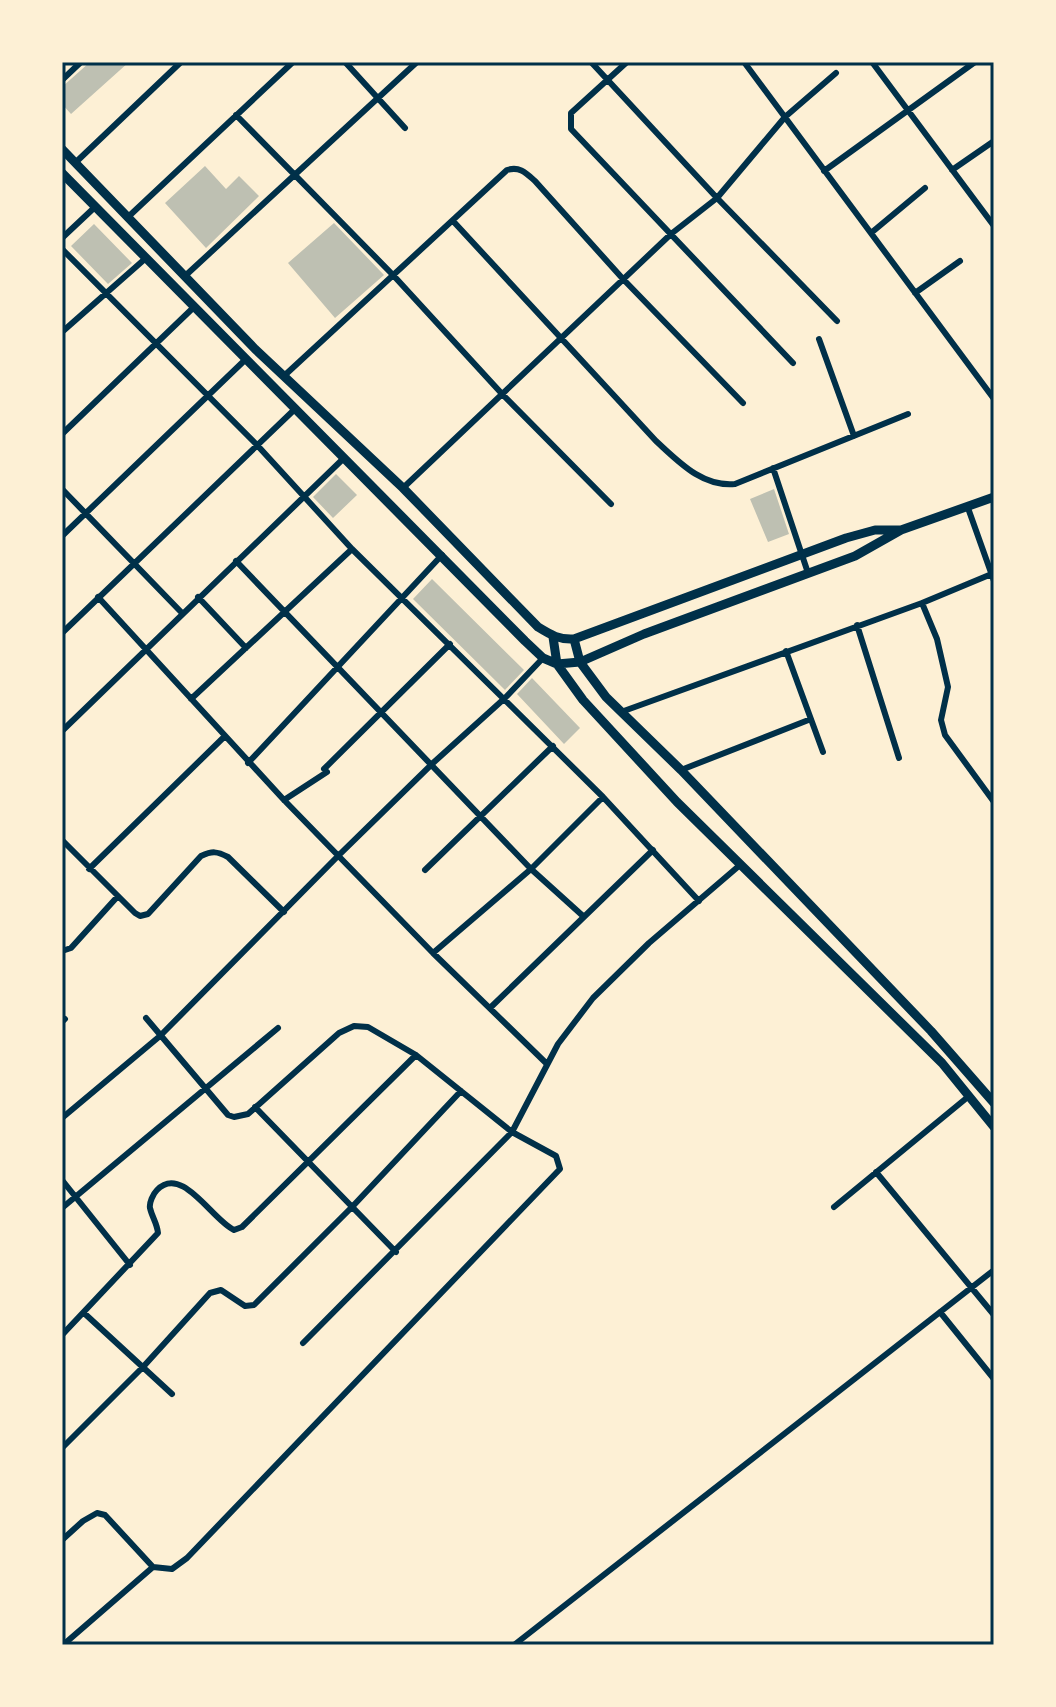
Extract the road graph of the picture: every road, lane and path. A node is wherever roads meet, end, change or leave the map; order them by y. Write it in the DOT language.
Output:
graph roads {
  1 [pos="81,62"];
  2 [pos="181,62"];
  3 [pos="293,62"];
  4 [pos="345,62"];
  5 [pos="417,62"];
  6 [pos="591,62"];
  7 [pos="627,62"];
  8 [pos="744,62"];
  9 [pos="872,62"];
  10 [pos="975,62"];
  11 [pos="836,73"];
  12 [pos="62,80"];
  13 [pos="607,81"];
  14 [pos="378,98"];
  15 [pos="907,111"];
  16 [pos="236,115"];
  17 [pos="785,117"];
  18 [pos="405,128"];
  19 [pos="994,141"];
  20 [pos="62,149"];
  21 [pos="75,163"];
  22 [pos="952,170"];
  23 [pos="824,171"];
  24 [pos="62,173"];
  25 [pos="295,175"];
  26 [pos="925,188"];
  27 [pos="717,198"];
  28 [pos="95,207"];
  29 [pos="127,218"];
  30 [pos="453,221"];
  31 [pos="993,223"];
  32 [pos="871,233"];
  33 [pos="671,234"];
  34 [pos="62,238"];
  35 [pos="62,249"];
  36 [pos="146,258"];
  37 [pos="960,261"];
  38 [pos="393,275"];
  39 [pos="185,276"];
  40 [pos="623,279"];
  41 [pos="106,293"];
  42 [pos="915,293"];
  43 [pos="194,307"];
  44 [pos="837,321"];
  45 [pos="62,332"];
  46 [pos="562,339"];
  47 [pos="819,339"];
  48 [pos="156,343"];
  49 [pos="246,359"];
  50 [pos="793,363"];
  51 [pos="285,375"];
  52 [pos="207,395"];
  53 [pos="503,395"];
  54 [pos="994,399"];
  55 [pos="743,403"];
  56 [pos="295,409"];
  57 [pos="908,414"];
  58 [pos="62,434"];
  59 [pos="854,436"];
  60 [pos="257,445"];
  61 [pos="344,458"];
  62 [pos="773,468"];
  63 [pos="403,488"];
  64 [pos="62,489"];
  65 [pos="302,497"];
  66 [pos="994,497"];
  67 [pos="611,504"];
  68 [pos="968,508"];
  69 [pos="85,513"];
  70 [pos="901,530"];
  71 [pos="62,536"];
  72 [pos="352,549"];
  73 [pos="442,555"];
  74 [pos="802,555"];
  75 [pos="236,561"];
  76 [pos="135,563"];
  77 [pos="808,573"];
  78 [pos="993,576"];
  79 [pos="98,597"];
  80 [pos="198,597"];
  81 [pos="402,597"];
  82 [pos="922,603"];
  83 [pos="285,610"];
  84 [pos="182,613"];
  85 [pos="857,625"];
  86 [pos="62,633"];
  87 [pos="553,637"];
  88 [pos="574,639"];
  89 [pos="450,644"];
  90 [pos="145,648"];
  91 [pos="246,648"];
  92 [pos="786,651"];
  93 [pos="543,658"];
  94 [pos="580,662"];
  95 [pos="557,664"];
  96 [pos="338,665"];
  97 [pos="505,698"];
  98 [pos="191,699"];
  99 [pos="381,712"];
  100 [pos="621,712"];
  101 [pos="811,719"];
  102 [pos="62,731"];
  103 [pos="224,737"];
  104 [pos="553,746"];
  105 [pos="823,752"];
  106 [pos="899,758"];
  107 [pos="248,763"];
  108 [pos="433,763"];
  109 [pos="681,770"];
  110 [pos="603,797"];
  111 [pos="284,800"];
  112 [pos="994,802"];
  113 [pos="482,814"];
  114 [pos="62,840"];
  115 [pos="65,850"];
  116 [pos="653,850"];
  117 [pos="338,856"];
  118 [pos="740,865"];
  119 [pos="89,869"];
  120 [pos="531,869"];
  121 [pos="425,870"];
  122 [pos="118,896"];
  123 [pos="699,901"];
  124 [pos="284,912"];
  125 [pos="583,916"];
  126 [pos="62,951"];
  127 [pos="433,953"];
  128 [pos="490,1008"];
  129 [pos="146,1018"];
  130 [pos="278,1028"];
  131 [pos="160,1036"];
  132 [pos="416,1055"];
  133 [pos="547,1064"];
  134 [pos="205,1089"];
  135 [pos="461,1091"];
  136 [pos="969,1096"];
  137 [pos="994,1103"];
  138 [pos="255,1107"];
  139 [pos="62,1118"];
  140 [pos="994,1127"];
  141 [pos="514,1129"];
  142 [pos="309,1161"];
  143 [pos="876,1172"];
  144 [pos="62,1180"];
  145 [pos="75,1196"];
  146 [pos="352,1207"];
  147 [pos="834,1207"];
  148 [pos="62,1208"];
  149 [pos="396,1252"];
  150 [pos="130,1265"];
  151 [pos="994,1270"];
  152 [pos="971,1288"];
  153 [pos="940,1312"];
  154 [pos="84,1313"];
  155 [pos="994,1315"];
  156 [pos="62,1335"];
  157 [pos="303,1343"];
  158 [pos="143,1367"];
  159 [pos="994,1379"];
  160 [pos="172,1394"];
  161 [pos="62,1448"];
  162 [pos="62,1540"];
  163 [pos="153,1567"];
  164 [pos="63,1645"];
  165 [pos="514,1645"];
  1 -- 12 [label="street"];
  2 -- 21 [label="street"];
  3 -- 16 [label="street"];
  4 -- 14 [label="street"];
  5 -- 14 [label="street"];
  6 -- 13 [label="street"];
  7 -- 13 [label="street"];
  8 -- 17 [label="street"];
  9 -- 15 [label="street"];
  10 -- 15 [label="street"];
  11 -- 17 [label="street"];
  13 -- 27 [label="street"];
  13 -- 33 [label="street"];
  14 -- 18 [label="street"];
  14 -- 25 [label="street"];
  15 -- 22 [label="street"];
  15 -- 23 [label="street"];
  16 -- 25 [label="street"];
  16 -- 29 [label="street"];
  17 -- 23 [label="street"];
  17 -- 27 [label="street"];
  19 -- 22 [label="street"];
  20 -- 21 [label="main road"];
  21 -- 29 [label="main road"];
  22 -- 31 [label="street"];
  23 -- 32 [label="street"];
  24 -- 28 [label="main road"];
  25 -- 38 [label="street"];
  25 -- 39 [label="street"];
  26 -- 32 [label="street"];
  27 -- 33 [label="street"];
  27 -- 44 [label="street"];
  28 -- 34 [label="street"];
  28 -- 36 [label="main road"];
  29 -- 39 [label="main road"];
  30 -- 38 [label="street"];
  30 -- 40 [label="street"];
  30 -- 46 [label="street"];
  32 -- 42 [label="street"];
  33 -- 40 [label="street"];
  33 -- 50 [label="street"];
  35 -- 41 [label="street"];
  36 -- 41 [label="street"];
  36 -- 43 [label="main road"];
  37 -- 42 [label="street"];
  38 -- 51 [label="street"];
  38 -- 53 [label="street"];
  39 -- 51 [label="main road"];
  40 -- 46 [label="street"];
  40 -- 55 [label="street"];
  41 -- 45 [label="street"];
  41 -- 48 [label="street"];
  42 -- 54 [label="street"];
  43 -- 48 [label="street"];
  43 -- 49 [label="main road"];
  46 -- 53 [label="street"];
  46 -- 62 [label="street"];
  47 -- 59 [label="street"];
  48 -- 52 [label="street"];
  48 -- 58 [label="street"];
  49 -- 52 [label="street"];
  49 -- 56 [label="main road"];
  51 -- 63 [label="main road"];
  52 -- 60 [label="street"];
  52 -- 69 [label="street"];
  53 -- 63 [label="street"];
  53 -- 67 [label="street"];
  56 -- 60 [label="street"];
  56 -- 61 [label="main road"];
  57 -- 59 [label="street"];
  59 -- 62 [label="street"];
  60 -- 65 [label="street"];
  60 -- 76 [label="street"];
  61 -- 65 [label="street"];
  61 -- 73 [label="main road"];
  62 -- 74 [label="street"];
  63 -- 87 [label="main road"];
  64 -- 69 [label="street"];
  65 -- 72 [label="street"];
  65 -- 75 [label="street"];
  66 -- 68 [label="main road"];
  68 -- 70 [label="main road"];
  68 -- 78 [label="street"];
  69 -- 71 [label="street"];
  69 -- 76 [label="street"];
  70 -- 74 [label="main road"];
  70 -- 77 [label="main road"];
  72 -- 81 [label="street"];
  72 -- 83 [label="street"];
  73 -- 81 [label="street"];
  73 -- 93 [label="main road"];
  74 -- 77 [label="street"];
  74 -- 88 [label="main road"];
  75 -- 80 [label="street"];
  75 -- 83 [label="street"];
  76 -- 79 [label="street"];
  76 -- 84 [label="street"];
  77 -- 94 [label="main road"];
  78 -- 82 [label="street"];
  79 -- 86 [label="street"];
  79 -- 90 [label="street"];
  80 -- 84 [label="street"];
  80 -- 91 [label="street"];
  81 -- 89 [label="street"];
  81 -- 96 [label="street"];
  82 -- 85 [label="street"];
  82 -- 112 [label="street"];
  83 -- 91 [label="street"];
  83 -- 96 [label="street"];
  84 -- 90 [label="street"];
  85 -- 92 [label="street"];
  85 -- 106 [label="street"];
  87 -- 88 [label="main road"];
  87 -- 95 [label="main road"];
  88 -- 94 [label="main road"];
  89 -- 97 [label="street"];
  89 -- 99 [label="street"];
  90 -- 98 [label="street"];
  90 -- 102 [label="street"];
  91 -- 98 [label="street"];
  92 -- 100 [label="street"];
  92 -- 101 [label="street"];
  93 -- 95 [label="main road"];
  93 -- 97 [label="street"];
  94 -- 95 [label="main road"];
  94 -- 100 [label="main road"];
  95 -- 118 [label="main road"];
  96 -- 99 [label="street"];
  96 -- 107 [label="street"];
  97 -- 104 [label="street"];
  97 -- 108 [label="street"];
  98 -- 103 [label="street"];
  99 -- 108 [label="street"];
  99 -- 111 [label="street"];
  100 -- 109 [label="main road"];
  101 -- 105 [label="street"];
  101 -- 109 [label="street"];
  103 -- 107 [label="street"];
  103 -- 119 [label="street"];
  104 -- 110 [label="street"];
  104 -- 113 [label="street"];
  107 -- 111 [label="street"];
  108 -- 113 [label="street"];
  108 -- 117 [label="street"];
  109 -- 137 [label="main road"];
  110 -- 116 [label="street"];
  110 -- 120 [label="street"];
  111 -- 117 [label="street"];
  113 -- 120 [label="street"];
  113 -- 121 [label="street"];
  114 -- 115 [label="street"];
  115 -- 119 [label="street"];
  116 -- 123 [label="street"];
  116 -- 125 [label="street"];
  117 -- 124 [label="street"];
  117 -- 127 [label="street"];
  118 -- 123 [label="street"];
  118 -- 136 [label="main road"];
  119 -- 122 [label="street"];
  120 -- 125 [label="street"];
  120 -- 127 [label="street"];
  122 -- 124 [label="street"];
  122 -- 126 [label="street"];
  123 -- 133 [label="street"];
  124 -- 131 [label="street"];
  125 -- 128 [label="street"];
  127 -- 128 [label="street"];
  128 -- 133 [label="street"];
  129 -- 131 [label="street"];
  130 -- 134 [label="street"];
  131 -- 134 [label="street"];
  131 -- 139 [label="street"];
  132 -- 135 [label="street"];
  132 -- 138 [label="street"];
  132 -- 142 [label="street"];
  133 -- 141 [label="street"];
  134 -- 138 [label="street"];
  134 -- 145 [label="street"];
  135 -- 141 [label="street"];
  135 -- 146 [label="street"];
  136 -- 140 [label="main road"];
  136 -- 143 [label="street"];
  138 -- 142 [label="street"];
  141 -- 149 [label="street"];
  141 -- 163 [label="street"];
  142 -- 146 [label="street"];
  142 -- 150 [label="street"];
  143 -- 147 [label="street"];
  143 -- 152 [label="street"];
  144 -- 145 [label="street"];
  145 -- 148 [label="street"];
  145 -- 150 [label="street"];
  146 -- 149 [label="street"];
  146 -- 158 [label="street"];
  149 -- 157 [label="street"];
  150 -- 154 [label="street"];
  151 -- 152 [label="street"];
  152 -- 153 [label="street"];
  152 -- 155 [label="street"];
  153 -- 159 [label="street"];
  153 -- 165 [label="street"];
  154 -- 156 [label="street"];
  154 -- 158 [label="street"];
  158 -- 160 [label="street"];
  158 -- 161 [label="street"];
  162 -- 163 [label="street"];
  163 -- 164 [label="street"];
}
